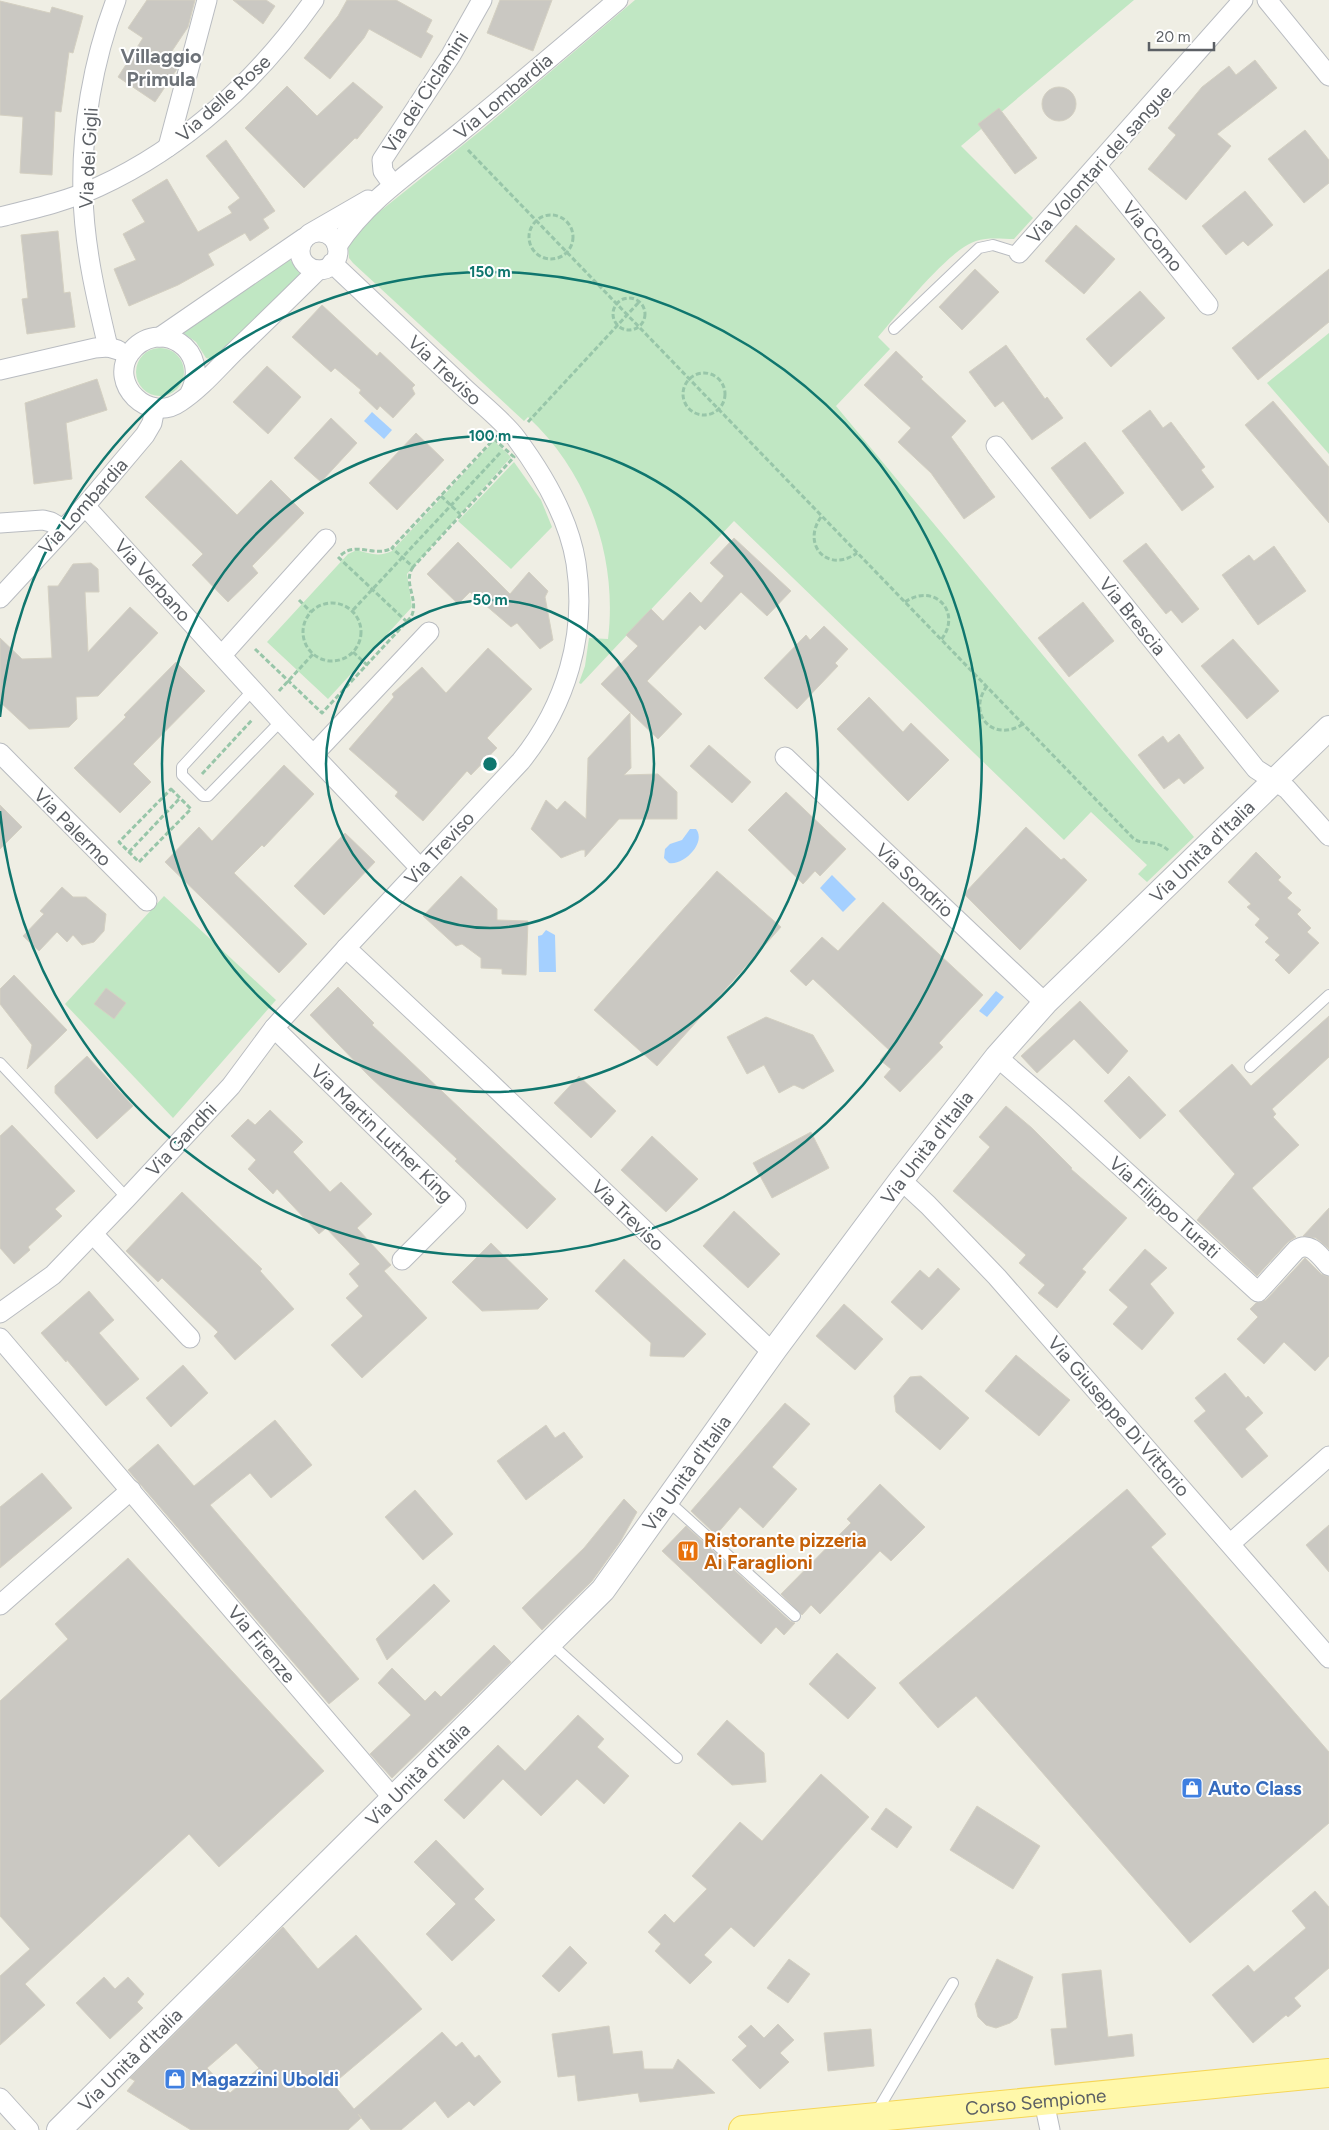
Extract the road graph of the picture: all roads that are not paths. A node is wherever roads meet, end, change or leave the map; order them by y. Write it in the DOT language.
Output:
graph roads {
  1 [pos="116,0"];
  2 [pos="207,0"];
  3 [pos="314,0"];
  4 [pos="482,0"];
  5 [pos="618,0"];
  6 [pos="1243,0"];
  7 [pos="1267,0"];
  8 [pos="1329,76"];
  9 [pos="168,147"];
  10 [pos="1097,167"];
  11 [pos="390,187"];
  12 [pos="83,194"];
  13 [pos="0,217"];
  14 [pos="306,236"];
  15 [pos="1019,254"];
  16 [pos="329,260"];
  17 [pos="1208,305"];
  18 [pos="894,329"];
  19 [pos="160,337"];
  20 [pos="108,347"];
  21 [pos="129,354"];
  22 [pos="0,370"];
  23 [pos="188,394"];
  24 [pos="155,408"];
  25 [pos="996,446"];
  26 [pos="85,506"];
  27 [pos="0,523"];
  28 [pos="63,530"];
  29 [pos="326,539"];
  30 [pos="0,598"];
  31 [pos="429,632"];
  32 [pos="222,655"];
  33 [pos="253,690"];
  34 [pos="281,721"];
  35 [pos="1329,728"];
  36 [pos="0,753"];
  37 [pos="314,754"];
  38 [pos="785,757"];
  39 [pos="1274,781"];
  40 [pos="1329,836"];
  41 [pos="420,868"];
  42 [pos="147,901"];
  43 [pos="346,948"];
  44 [pos="1329,995"];
  45 [pos="1045,1003"];
  46 [pos="274,1028"];
  47 [pos="997,1057"];
  48 [pos="0,1063"];
  49 [pos="1250,1067"];
  50 [pos="901,1180"];
  51 [pos="127,1198"];
  52 [pos="93,1234"];
  53 [pos="402,1260"];
  54 [pos="1329,1266"];
  55 [pos="0,1313"];
  56 [pos="0,1338"];
  57 [pos="190,1338"];
  58 [pos="772,1352"];
  59 [pos="1329,1456"];
  60 [pos="131,1490"];
  61 [pos="667,1500"];
  62 [pos="1231,1544"];
  63 [pos="0,1604"];
  64 [pos="795,1616"];
  65 [pos="550,1643"];
  66 [pos="1329,1658"];
  67 [pos="676,1758"];
  68 [pos="393,1798"];
  69 [pos="953,1983"];
  70 [pos="1329,2073"];
  71 [pos="0,2098"];
  72 [pos="1044,2102"];
  73 [pos="873,2118"];
  74 [pos="29,2130"];
  75 [pos="58,2130"];
  76 [pos="749,2130"];
  77 [pos="1050,2130"];
  1 -- 12 [label="street, Via dei Gigli"];
  2 -- 9 [label="street, Via delle Rose"];
  3 -- 9 [label="street, Via delle Rose"];
  4 -- 11 [label="street, Via dei Ciclamini"];
  5 -- 11 [label="street, Via Lombardia"];
  6 -- 10 [label="street, Via Volontari del sangue"];
  7 -- 8 [label="street"];
  9 -- 12 [label="street, Via delle Rose"];
  10 -- 15 [label="street, Via Volontari del sangue"];
  10 -- 17 [label="street, Via Como"];
  11 -- 14 [label="street, Via Lombardia"];
  11 -- 16 [label="street, Via Lombardia"];
  12 -- 13 [label="street, Via delle Rose"];
  12 -- 20 [label="street, Via dei Gigli"];
  14 -- 16 [label="street"];
  14 -- 16 [label="street"];
  14 -- 19 [label="street, Via Lombardia"];
  15 -- 18 [label="lane, Via Volontari del sangue"];
  16 -- 23 [label="street, Via Lombardia"];
  16 -- 41 [label="street, Via Treviso"];
  19 -- 21 [label="street, Via Lombardia"];
  19 -- 23 [label="street"];
  20 -- 21 [label="street"];
  20 -- 22 [label="street"];
  21 -- 24 [label="street"];
  23 -- 24 [label="street, Via Lombardia"];
  24 -- 26 [label="street, Via Lombardia"];
  25 -- 39 [label="street, Via Brescia"];
  26 -- 28 [label="street, Via Lombardia"];
  26 -- 32 [label="street, Via Verbano"];
  27 -- 28 [label="street"];
  28 -- 30 [label="street, Via Lombardia"];
  29 -- 32 [label="street"];
  31 -- 37 [label="street"];
  32 -- 33 [label="street, Via Verbano"];
  33 -- 34 [label="street, Via Verbano"];
  33 -- 34 [label="lane"];
  34 -- 37 [label="street, Via Verbano"];
  35 -- 39 [label="street, Via Unità d'Italia"];
  36 -- 42 [label="street, Via Palermo"];
  37 -- 41 [label="street, Via Verbano"];
  38 -- 45 [label="street, Via Sondrio"];
  39 -- 40 [label="street"];
  39 -- 45 [label="street, Via Unità d'Italia"];
  41 -- 43 [label="street, Via Treviso"];
  43 -- 46 [label="street, Via Gandhi"];
  43 -- 58 [label="street, Via Treviso"];
  44 -- 49 [label="lane"];
  45 -- 47 [label="street, Via Unità d'Italia"];
  46 -- 51 [label="street, Via Gandhi"];
  46 -- 53 [label="street, Via Martin Luther King"];
  47 -- 50 [label="street, Via Unità d'Italia"];
  47 -- 54 [label="street, Via Filippo Turati"];
  48 -- 51 [label="lane"];
  50 -- 58 [label="street, Via Unità d'Italia"];
  50 -- 62 [label="street, Via Giuseppe Di Vittorio"];
  51 -- 52 [label="street, Via Gandhi"];
  52 -- 55 [label="street, Via Gandhi"];
  52 -- 57 [label="street"];
  56 -- 60 [label="street, Via Firenze"];
  58 -- 61 [label="street, Via Unità d'Italia"];
  59 -- 62 [label="street"];
  60 -- 63 [label="street"];
  60 -- 68 [label="street, Via Firenze"];
  61 -- 64 [label="lane"];
  61 -- 65 [label="street, Via Unità d'Italia"];
  62 -- 66 [label="street, Via Giuseppe Di Vittorio"];
  65 -- 67 [label="lane"];
  65 -- 68 [label="street, Via Unità d'Italia"];
  68 -- 75 [label="street, Via Unità d'Italia"];
  69 -- 73 [label="lane"];
  70 -- 72 [label="main road, Corso Sempione"];
  71 -- 74 [label="street"];
  72 -- 73 [label="main road, Corso Sempione"];
  72 -- 77 [label="street"];
  73 -- 76 [label="main road, Corso Sempione"];
}
